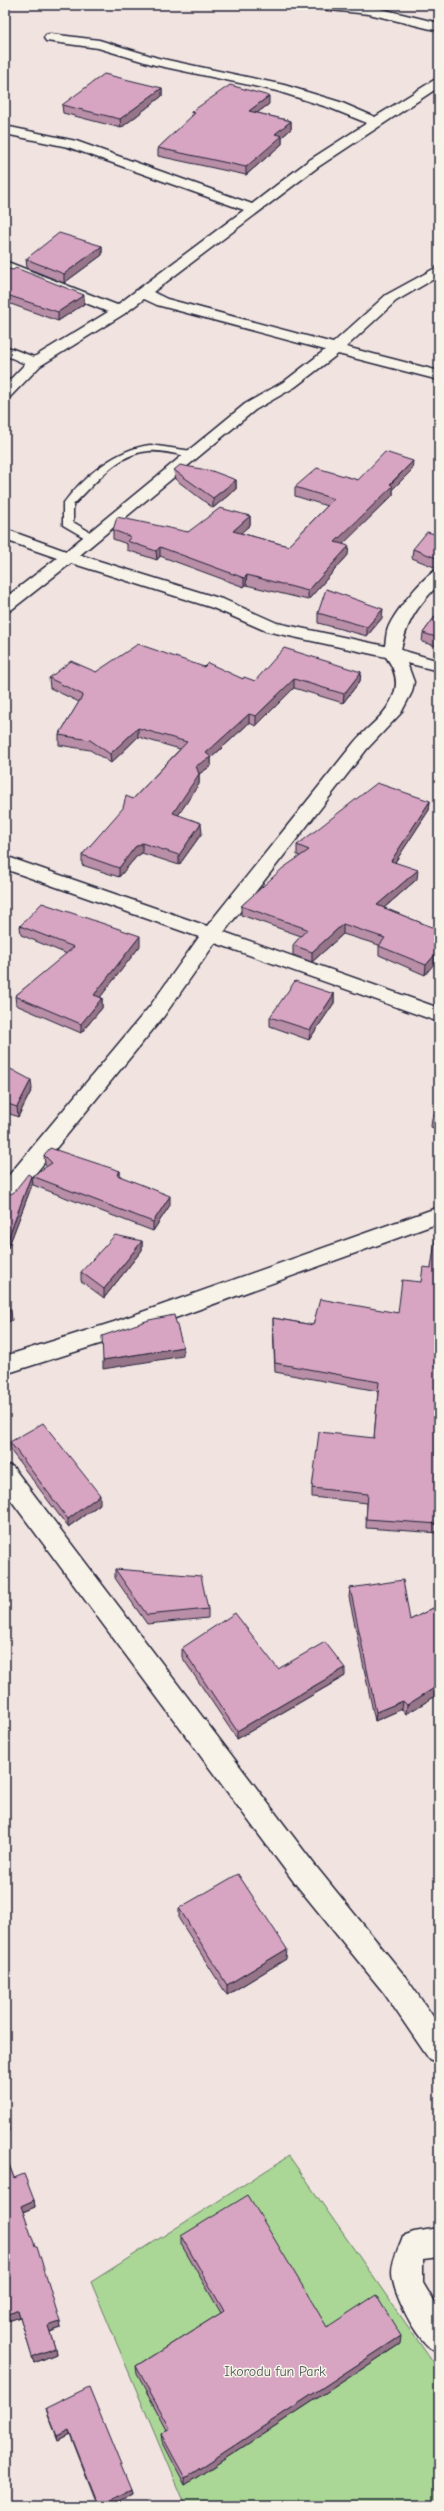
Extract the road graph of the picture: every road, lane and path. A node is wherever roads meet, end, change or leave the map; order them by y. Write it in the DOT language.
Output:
graph roads {
  1 [pos="320,5"];
  2 [pos="439,27"];
  3 [pos="50,38"];
  4 [pos="438,83"];
  5 [pos="376,122"];
  6 [pos="5,130"];
  7 [pos="254,209"];
  8 [pos="5,266"];
  9 [pos="439,270"];
  10 [pos="143,293"];
  11 [pos="119,311"];
  12 [pos="5,350"];
  13 [pos="333,350"];
  14 [pos="35,363"];
  15 [pos="439,376"];
  16 [pos="5,394"];
  17 [pos="192,454"];
  18 [pos="5,534"];
  19 [pos="91,537"];
  20 [pos="69,557"];
  21 [pos="439,574"];
  22 [pos="5,606"];
  23 [pos="392,653"];
  24 [pos="439,666"];
  25 [pos="5,862"];
  26 [pos="211,934"];
  27 [pos="439,1015"];
  28 [pos="5,1195"];
  29 [pos="439,1215"];
  30 [pos="5,1365"];
  31 [pos="5,1474"];
  32 [pos="439,2049"];
  33 [pos="439,2243"];
  34 [pos="439,2336"];
  1 -- 2 [label="street"];
  3 -- 5 [label="street"];
  4 -- 5 [label="street"];
  5 -- 7 [label="street"];
  6 -- 7 [label="street"];
  7 -- 10 [label="street"];
  8 -- 11 [label="street"];
  9 -- 13 [label="street"];
  10 -- 11 [label="street"];
  10 -- 13 [label="street"];
  11 -- 14 [label="street"];
  12 -- 14 [label="street"];
  13 -- 15 [label="street"];
  13 -- 17 [label="street"];
  14 -- 16 [label="street"];
  17 -- 19 [label="street"];
  17 -- 19 [label="lane"];
  18 -- 20 [label="street"];
  19 -- 20 [label="street"];
  20 -- 22 [label="street"];
  20 -- 23 [label="street"];
  21 -- 23 [label="street"];
  23 -- 24 [label="street"];
  23 -- 26 [label="street"];
  25 -- 26 [label="street"];
  26 -- 27 [label="street"];
  26 -- 28 [label="street"];
  29 -- 30 [label="street"];
  31 -- 32 [label="street"];
  33 -- 34 [label="street"];
}
